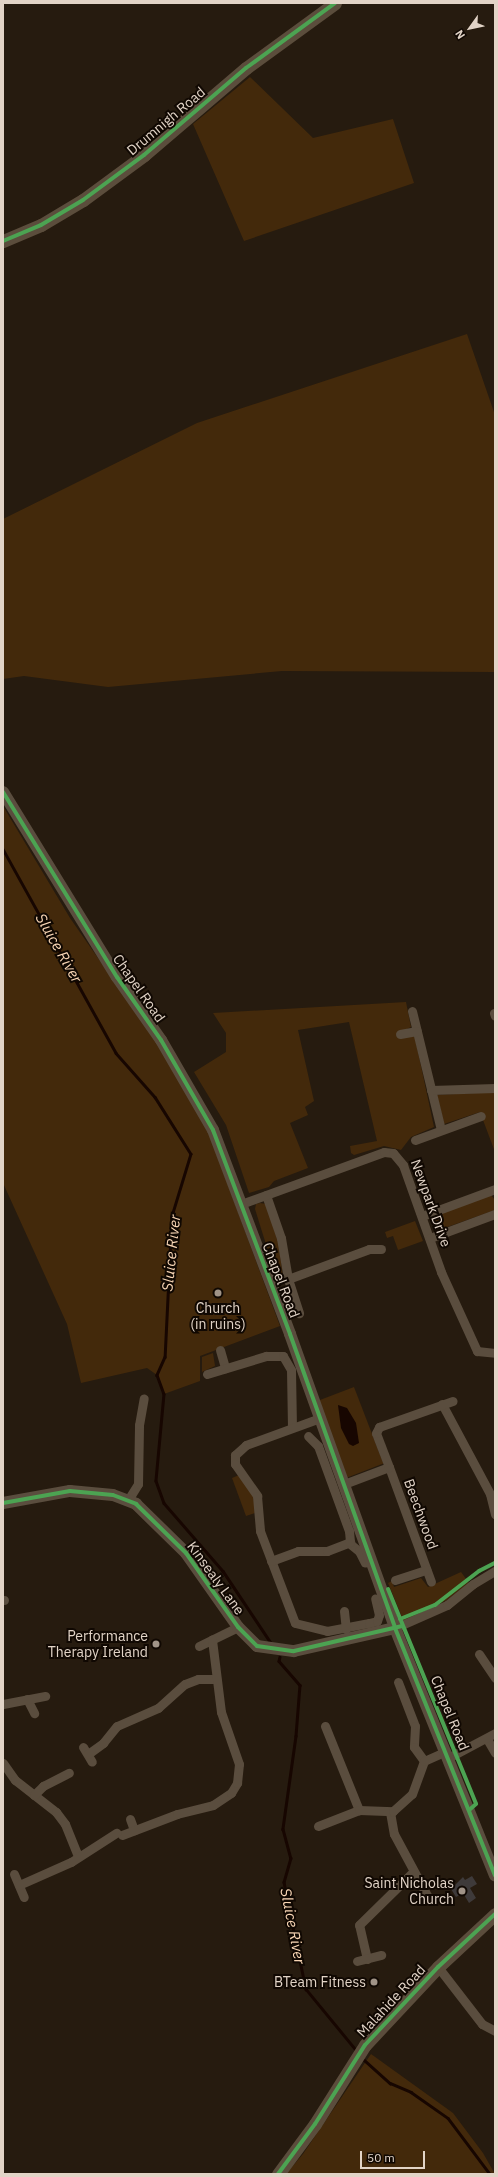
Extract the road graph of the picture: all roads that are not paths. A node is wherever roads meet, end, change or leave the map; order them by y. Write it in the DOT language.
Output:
graph roads {
  1 [pos="335,3"];
  2 [pos="3,242"];
  3 [pos="3,792"];
  4 [pos="412,1011"];
  5 [pos="417,1031"];
  6 [pos="400,1034"];
  7 [pos="495,1088"];
  8 [pos="431,1090"];
  9 [pos="481,1116"];
  10 [pos="441,1130"];
  11 [pos="415,1140"];
  12 [pos="495,1189"];
  13 [pos="266,1195"];
  14 [pos="241,1204"];
  15 [pos="495,1214"];
  16 [pos="422,1216"];
  17 [pos="430,1238"];
  18 [pos="381,1248"];
  19 [pos="288,1279"];
  20 [pos="300,1313"];
  21 [pos="220,1350"];
  22 [pos="495,1353"];
  23 [pos="225,1368"];
  24 [pos="207,1374"];
  25 [pos="144,1398"];
  26 [pos="453,1401"];
  27 [pos="442,1404"];
  28 [pos="320,1418"];
  29 [pos="292,1426"];
  30 [pos="308,1436"];
  31 [pos="389,1467"];
  32 [pos="344,1484"];
  33 [pos="128,1500"];
  34 [pos="3,1503"];
  35 [pos="495,1514"];
  36 [pos="349,1543"];
  37 [pos="271,1561"];
  38 [pos="364,1563"];
  39 [pos="426,1570"];
  40 [pos="495,1571"];
  41 [pos="395,1580"];
  42 [pos="431,1582"];
  43 [pos="375,1598"];
  44 [pos="344,1611"];
  45 [pos="238,1627"];
  46 [pos="395,1628"];
  47 [pos="346,1630"];
  48 [pos="212,1640"];
  49 [pos="199,1646"];
  50 [pos="479,1654"];
  51 [pos="494,1676"];
  52 [pos="216,1679"];
  53 [pos="398,1682"];
  54 [pos="45,1696"];
  55 [pos="27,1699"];
  56 [pos="3,1704"];
  57 [pos="34,1713"];
  58 [pos="324,1726"];
  59 [pos="495,1733"];
  60 [pos="487,1739"];
  61 [pos="88,1754"];
  62 [pos="447,1754"];
  63 [pos="495,1754"];
  64 [pos="424,1761"];
  65 [pos="3,1763"];
  66 [pos="69,1773"];
  67 [pos="34,1795"];
  68 [pos="359,1810"];
  69 [pos="390,1812"];
  70 [pos="130,1819"];
  71 [pos="318,1826"];
  72 [pos="134,1830"];
  73 [pos="78,1857"];
  74 [pos="413,1872"];
  75 [pos="14,1874"];
  76 [pos="495,1876"];
  77 [pos="19,1886"];
  78 [pos="24,1896"];
  79 [pos="429,1899"];
  80 [pos="495,1914"];
  81 [pos="381,1955"];
  82 [pos="366,1959"];
  83 [pos="357,1961"];
  84 [pos="438,1967"];
  85 [pos="495,2031"];
  86 [pos="278,2174"];
  1 -- 2 [label="main road, Drumnigh Road"];
  3 -- 14 [label="street, Chapel Road"];
  4 -- 5 [label="street"];
  5 -- 6 [label="street"];
  5 -- 8 [label="street"];
  7 -- 8 [label="street"];
  8 -- 10 [label="street"];
  9 -- 10 [label="street"];
  10 -- 11 [label="street"];
  12 -- 16 [label="street"];
  13 -- 14 [label="street, Newpark Drive"];
  13 -- 16 [label="street, Newpark Drive"];
  13 -- 19 [label="street"];
  14 -- 28 [label="street, Chapel Road"];
  15 -- 17 [label="street"];
  16 -- 17 [label="street, Newpark Drive"];
  17 -- 22 [label="street, Newpark Drive"];
  18 -- 19 [label="street"];
  19 -- 20 [label="street"];
  21 -- 23 [label="street"];
  23 -- 24 [label="street"];
  23 -- 29 [label="street"];
  25 -- 33 [label="street"];
  26 -- 27 [label="street, Beechwood"];
  27 -- 31 [label="street, Beechwood"];
  27 -- 35 [label="street"];
  28 -- 29 [label="street"];
  28 -- 32 [label="street, Chapel Road"];
  29 -- 37 [label="street"];
  30 -- 36 [label="street"];
  31 -- 32 [label="street, Beechwood"];
  31 -- 39 [label="street, Beechwood"];
  32 -- 46 [label="street, Chapel Road"];
  33 -- 34 [label="street, Kinsealy Lane"];
  33 -- 45 [label="street, Kinsealy Lane"];
  36 -- 37 [label="street"];
  36 -- 38 [label="street"];
  37 -- 47 [label="street"];
  39 -- 41 [label="street, Beechwood"];
  39 -- 42 [label="street, Beechwood"];
  40 -- 46 [label="street"];
  43 -- 47 [label="street"];
  44 -- 47 [label="street"];
  45 -- 46 [label="street, Kinsealy Lane"];
  45 -- 48 [label="street, Kinsealy Lane"];
  46 -- 62 [label="street, Chapel Road"];
  48 -- 49 [label="street, Kinsealy Lane"];
  48 -- 52 [label="street"];
  50 -- 51 [label="street"];
  52 -- 61 [label="street"];
  52 -- 72 [label="street"];
  53 -- 64 [label="street"];
  54 -- 55 [label="street"];
  55 -- 56 [label="street"];
  55 -- 57 [label="street"];
  58 -- 68 [label="street"];
  59 -- 60 [label="street"];
  60 -- 62 [label="street"];
  60 -- 63 [label="street"];
  62 -- 64 [label="street"];
  62 -- 76 [label="street, Chapel Road"];
  64 -- 69 [label="street"];
  65 -- 67 [label="street"];
  66 -- 67 [label="street"];
  67 -- 73 [label="street"];
  68 -- 69 [label="street"];
  68 -- 71 [label="street"];
  69 -- 74 [label="street"];
  70 -- 72 [label="street"];
  72 -- 73 [label="street"];
  73 -- 77 [label="street"];
  74 -- 79 [label="street"];
  74 -- 82 [label="street"];
  75 -- 77 [label="street"];
  77 -- 78 [label="street"];
  80 -- 84 [label="main road, Malahide Road"];
  81 -- 82 [label="street"];
  82 -- 83 [label="street"];
  84 -- 85 [label="street"];
  84 -- 86 [label="main road, Malahide Road"];
}
